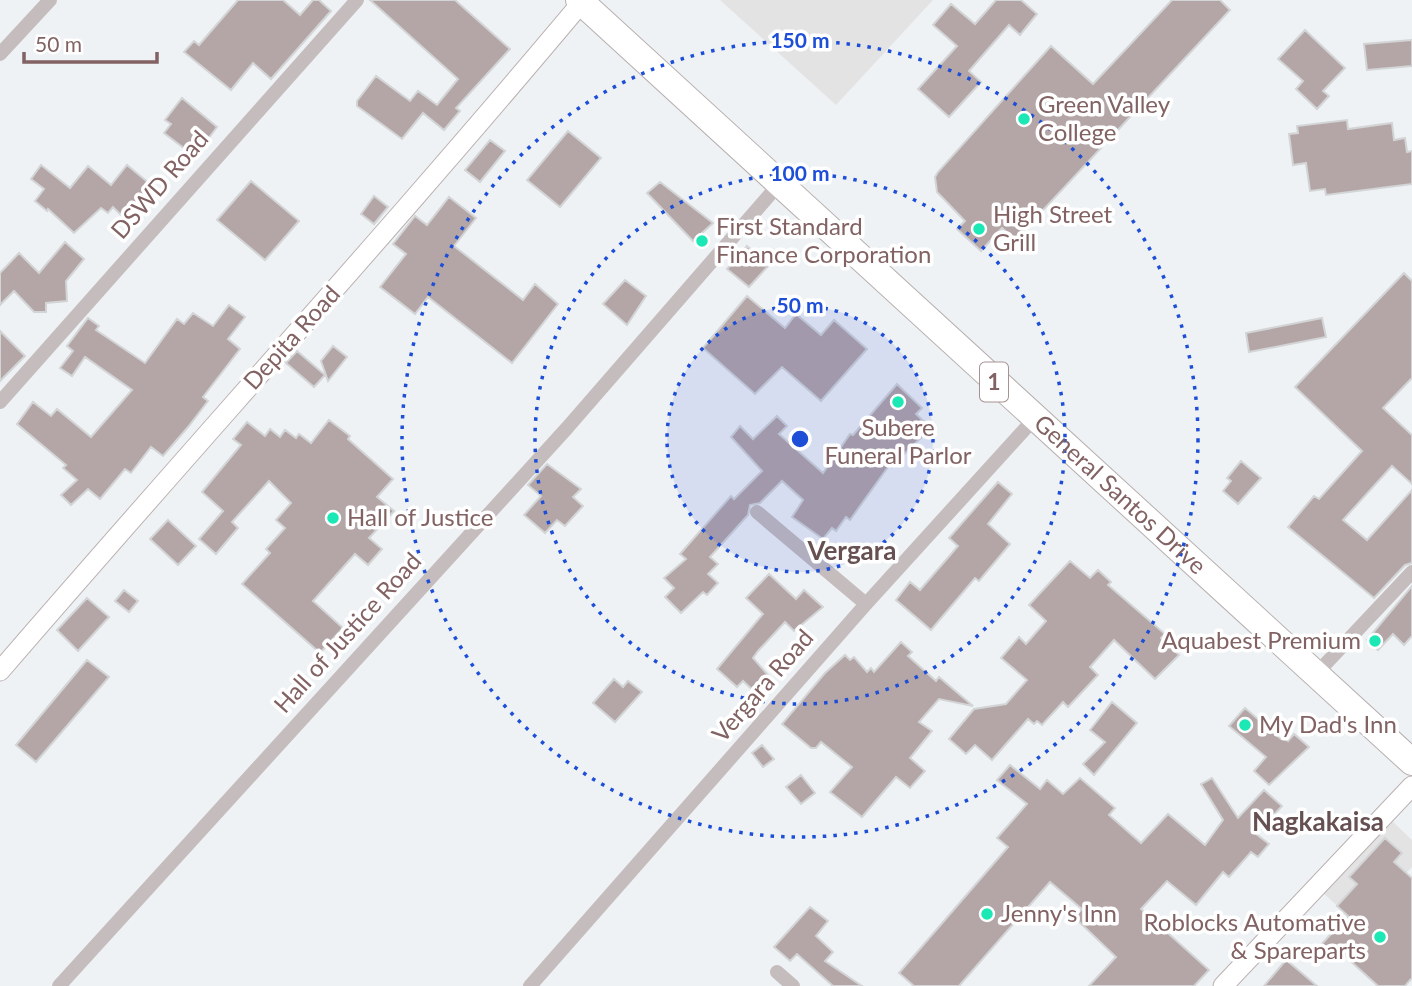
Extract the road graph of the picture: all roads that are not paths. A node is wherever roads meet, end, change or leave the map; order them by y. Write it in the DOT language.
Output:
graph roads {
  1 [pos="50,0"];
  2 [pos="357,0"];
  3 [pos="591,4"];
  4 [pos="0,54"];
  5 [pos="780,184"];
  6 [pos="0,402"];
  7 [pos="1034,419"];
  8 [pos="757,512"];
  9 [pos="1412,572"];
  10 [pos="866,604"];
  11 [pos="0,671"];
  12 [pos="1317,674"];
  13 [pos="1412,762"];
  14 [pos="1412,786"];
  15 [pos="777,972"];
  16 [pos="59,986"];
  17 [pos="530,986"];
  18 [pos="793,986"];
  19 [pos="1223,986"];
  1 -- 4 [label="street"];
  2 -- 6 [label="street, DSWD Road"];
  3 -- 5 [label="highway, General Santos Drive / 1"];
  3 -- 11 [label="street, Depita Road"];
  5 -- 7 [label="highway, General Santos Drive / 1"];
  5 -- 16 [label="street, Hall of Justice Road"];
  7 -- 10 [label="street, Vergara Road"];
  7 -- 12 [label="highway, General Santos Drive / 1"];
  8 -- 10 [label="street"];
  9 -- 12 [label="street"];
  10 -- 17 [label="street, Vergara Road"];
  12 -- 13 [label="highway, General Santos Drive / 1"];
  14 -- 19 [label="street"];
  15 -- 18 [label="street"];
}
